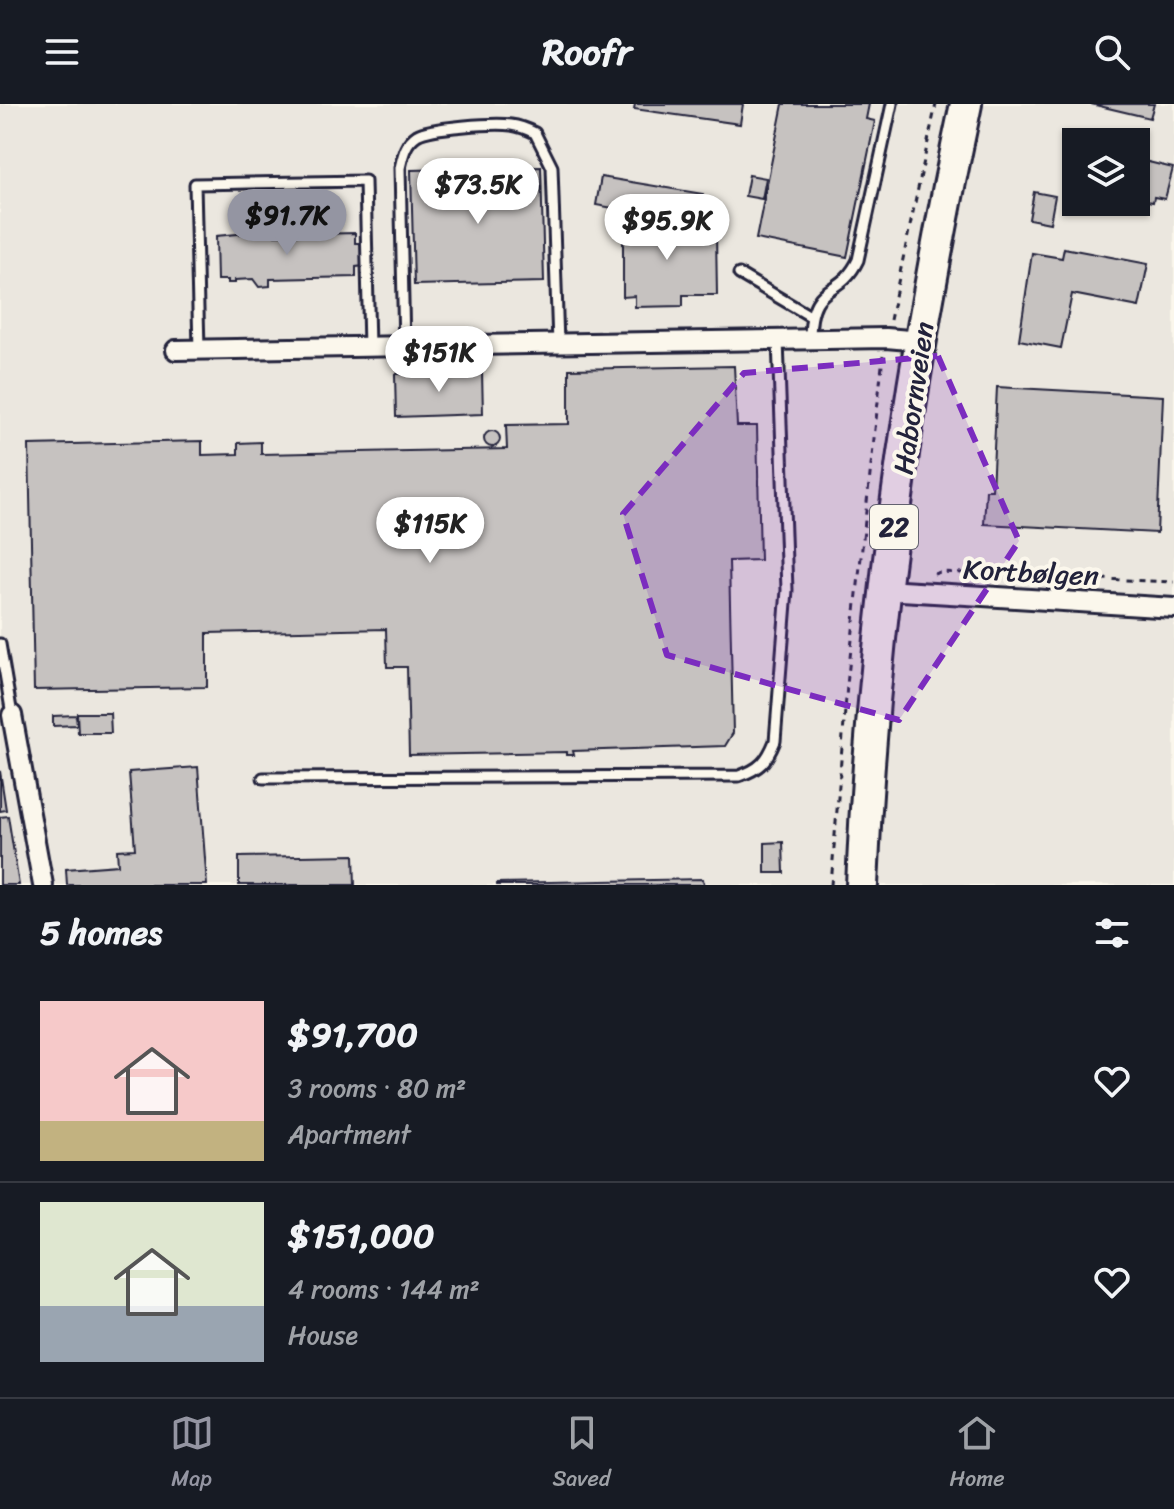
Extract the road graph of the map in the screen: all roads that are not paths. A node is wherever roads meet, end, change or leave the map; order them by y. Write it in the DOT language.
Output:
graph roads {
  1 [pos="892,104"];
  2 [pos="966,104"];
  3 [pos="739,274"];
  4 [pos="810,316"];
  5 [pos="778,340"];
  6 [pos="810,340"];
  7 [pos="921,341"];
  8 [pos="558,344"];
  9 [pos="404,346"];
  10 [pos="369,347"];
  11 [pos="176,350"];
  12 [pos="199,350"];
  13 [pos="900,592"];
  14 [pos="1174,608"];
  15 [pos="0,644"];
  16 [pos="12,715"];
  17 [pos="263,778"];
  18 [pos="43,885"];
  19 [pos="862,885"];
  1 -- 4 [label="lane"];
  2 -- 7 [label="highway, Habornveien / 22"];
  3 -- 4 [label="lane"];
  4 -- 6 [label="lane"];
  5 -- 6 [label="street"];
  5 -- 8 [label="street"];
  5 -- 17 [label="lane"];
  6 -- 7 [label="street"];
  7 -- 13 [label="highway, Habornveien / 22"];
  8 -- 9 [label="street"];
  8 -- 9 [label="lane"];
  9 -- 10 [label="street"];
  10 -- 12 [label="street"];
  10 -- 12 [label="lane"];
  11 -- 12 [label="street"];
  13 -- 14 [label="street, Kortbølgen"];
  13 -- 19 [label="highway, Habornveien / 22"];
  15 -- 16 [label="lane"];
  16 -- 18 [label="street"];
}
